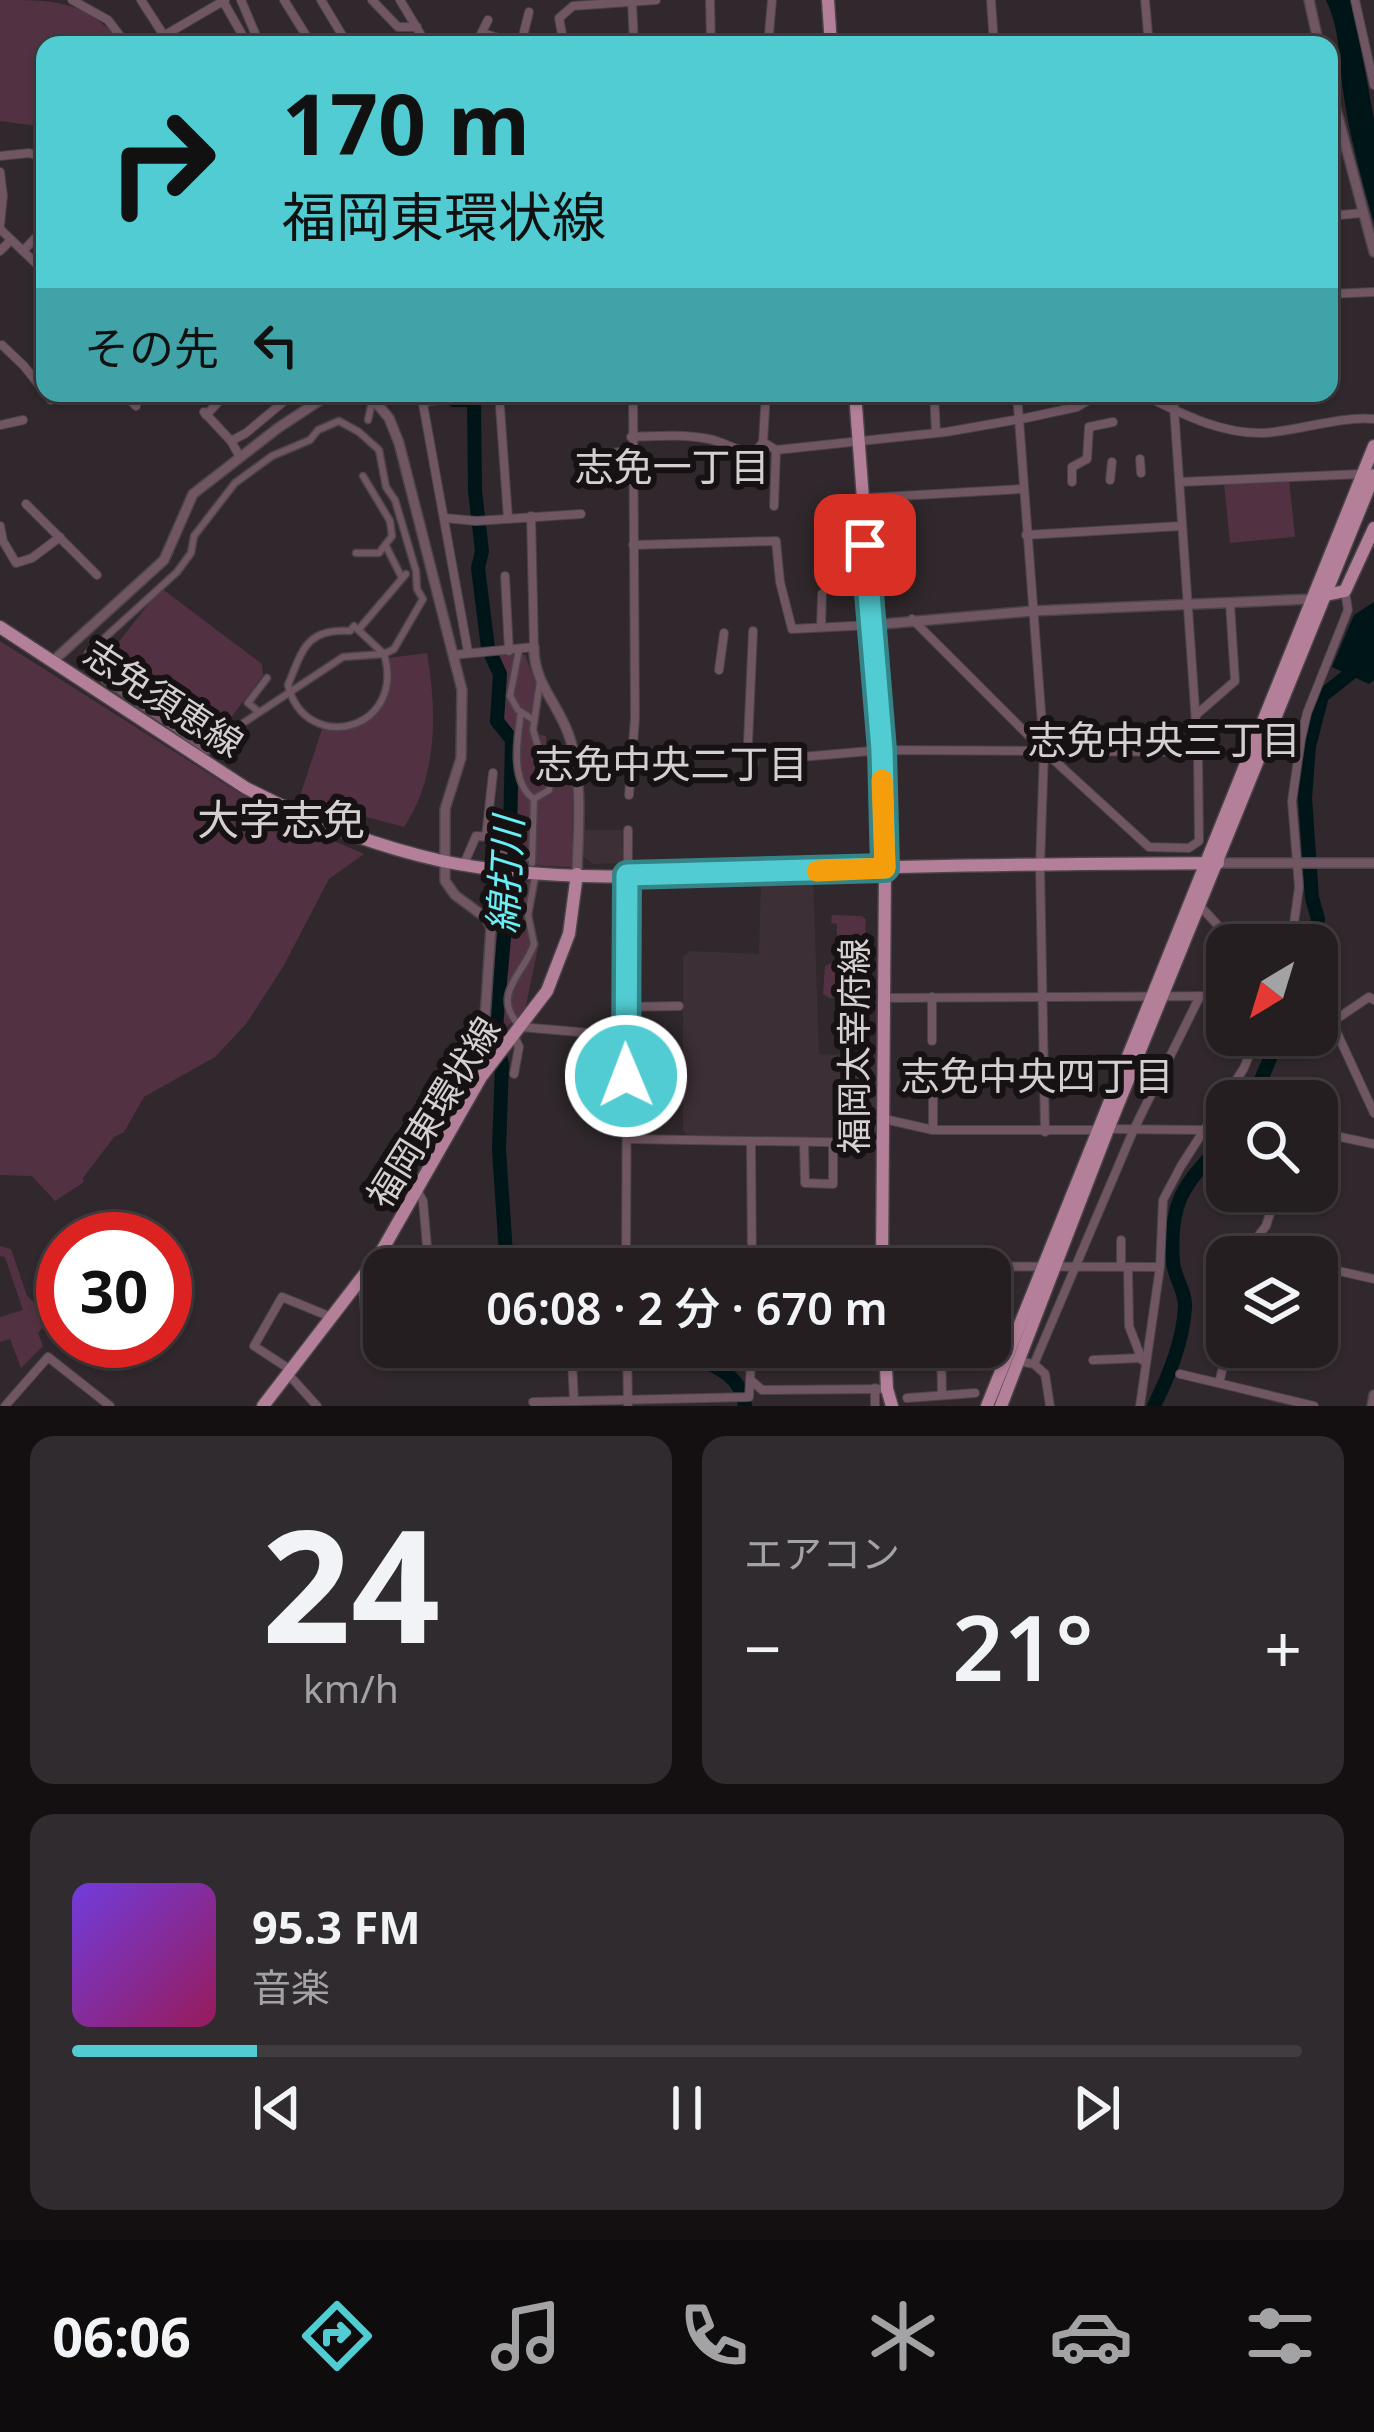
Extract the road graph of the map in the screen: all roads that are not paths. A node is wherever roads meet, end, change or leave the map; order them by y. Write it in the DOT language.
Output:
graph roads {
  1 [pos="72,0"];
  2 [pos="141,0"];
  3 [pos="224,0"];
  4 [pos="241,0"];
  5 [pos="284,0"];
  6 [pos="321,0"];
  7 [pos="372,0"];
  8 [pos="400,0"];
  9 [pos="656,0"];
  10 [pos="710,0"];
  11 [pos="772,0"];
  12 [pos="828,0"];
  13 [pos="991,0"];
  14 [pos="1145,0"];
  15 [pos="1309,0"];
  16 [pos="1355,0"];
  17 [pos="632,1"];
  18 [pos="573,3"];
  19 [pos="529,12"];
  20 [pos="488,20"];
  21 [pos="417,27"];
  22 [pos="483,33"];
  23 [pos="164,35"];
  24 [pos="120,36"];
  25 [pos="243,36"];
  26 [pos="256,36"];
  27 [pos="306,36"];
  28 [pos="343,36"];
  29 [pos="422,36"];
  30 [pos="480,36"];
  31 [pos="492,36"];
  32 [pos="523,36"];
  33 [pos="562,36"];
  34 [pos="634,36"];
  35 [pos="711,36"];
  36 [pos="769,36"];
  37 [pos="830,36"];
  38 [pos="993,36"];
  39 [pos="1148,36"];
  40 [pos="1317,36"];
  41 [pos="1374,85"];
  42 [pos="1338,118"];
  43 [pos="36,155"];
  44 [pos="0,156"];
  45 [pos="0,172"];
  46 [pos="1362,213"];
  47 [pos="1338,215"];
  48 [pos="0,227"];
  49 [pos="36,237"];
  50 [pos="11,240"];
  51 [pos="23,250"];
  52 [pos="0,251"];
  53 [pos="1374,253"];
  54 [pos="36,263"];
  55 [pos="1374,292"];
  56 [pos="1338,294"];
  57 [pos="2,345"];
  58 [pos="36,381"];
  59 [pos="132,402"];
  60 [pos="218,402"];
  61 [pos="282,402"];
  62 [pos="318,402"];
  63 [pos="376,402"];
  64 [pos="423,402"];
  65 [pos="498,402"];
  66 [pos="633,402"];
  67 [pos="765,402"];
  68 [pos="856,402"];
  69 [pos="934,402"];
  70 [pos="1018,402"];
  71 [pos="1084,402"];
  72 [pos="1158,402"];
  73 [pos="1175,402"];
  74 [pos="136,406"];
  75 [pos="371,406"];
  76 [pos="1175,410"];
  77 [pos="1019,419"];
  78 [pos="1374,419"];
  79 [pos="23,420"];
  80 [pos="368,420"];
  81 [pos="1113,422"];
  82 [pos="0,425"];
  83 [pos="936,432"];
  84 [pos="631,437"];
  85 [pos="858,439"];
  86 [pos="231,441"];
  87 [pos="763,442"];
  88 [pos="1374,446"];
  89 [pos="776,450"];
  90 [pos="631,451"];
  91 [pos="581,456"];
  92 [pos="240,457"];
  93 [pos="1140,459"];
  94 [pos="1112,462"];
  95 [pos="1141,473"];
  96 [pos="1368,475"];
  97 [pos="363,476"];
  98 [pos="1110,480"];
  99 [pos="1072,482"];
  100 [pos="1180,482"];
  101 [pos="1022,489"];
  102 [pos="862,498"];
  103 [pos="26,504"];
  104 [pos="774,506"];
  105 [pos="581,514"];
  106 [pos="531,516"];
  107 [pos="445,518"];
  108 [pos="508,518"];
  109 [pos="0,526"];
  110 [pos="1181,526"];
  111 [pos="1374,528"];
  112 [pos="1026,535"];
  113 [pos="60,538"];
  114 [pos="633,544"];
  115 [pos="386,548"];
  116 [pos="356,553"];
  117 [pos="97,574"];
  118 [pos="505,577"];
  119 [pos="1345,591"];
  120 [pos="822,594"];
  121 [pos="1318,597"];
  122 [pos="1230,604"];
  123 [pos="1187,606"];
  124 [pos="1033,611"];
  125 [pos="912,619"];
  126 [pos="872,625"];
  127 [pos="0,627"];
  128 [pos="821,627"];
  129 [pos="358,629"];
  130 [pos="754,632"];
  131 [pos="724,633"];
  132 [pos="534,647"];
  133 [pos="514,650"];
  134 [pos="468,652"];
  135 [pos="384,654"];
  136 [pos="453,656"];
  137 [pos="53,661"];
  138 [pos="719,670"];
  139 [pos="267,678"];
  140 [pos="540,681"];
  141 [pos="289,693"];
  142 [pos="259,712"];
  143 [pos="521,712"];
  144 [pos="1196,715"];
  145 [pos="534,720"];
  146 [pos="882,750"];
  147 [pos="1044,751"];
  148 [pos="632,752"];
  149 [pos="706,752"];
  150 [pos="1198,752"];
  151 [pos="786,762"];
  152 [pos="754,764"];
  153 [pos="493,773"];
  154 [pos="629,795"];
  155 [pos="534,800"];
  156 [pos="628,830"];
  157 [pos="487,837"];
  158 [pos="504,843"];
  159 [pos="445,861"];
  160 [pos="1296,862"];
  161 [pos="1213,863"];
  162 [pos="1374,863"];
  163 [pos="464,864"];
  164 [pos="534,864"];
  165 [pos="1040,866"];
  166 [pos="885,868"];
  167 [pos="501,869"];
  168 [pos="577,874"];
  169 [pos="627,875"];
  170 [pos="1201,908"];
  171 [pos="1216,924"];
  172 [pos="1294,924"];
  173 [pos="1043,995"];
  174 [pos="1156,996"];
  175 [pos="1200,996"];
  176 [pos="1206,996"];
  177 [pos="932,997"];
  178 [pos="883,998"];
  179 [pos="1374,1000"];
  180 [pos="679,1006"];
  181 [pos="625,1007"];
  182 [pos="1338,1017"];
  183 [pos="518,1032"];
  184 [pos="1338,1035"];
  185 [pos="624,1036"];
  186 [pos="932,1041"];
  187 [pos="500,1053"];
  188 [pos="1249,1056"];
  189 [pos="514,1074"];
  190 [pos="599,1076"];
  191 [pos="933,1082"];
  192 [pos="626,1094"];
  193 [pos="1374,1113"];
  194 [pos="883,1118"];
  195 [pos="1134,1129"];
  196 [pos="932,1130"];
  197 [pos="1103,1130"];
  198 [pos="1204,1130"];
  199 [pos="1045,1132"];
  200 [pos="1338,1136"];
  201 [pos="627,1139"];
  202 [pos="804,1143"];
  203 [pos="833,1143"];
  204 [pos="883,1143"];
  205 [pos="752,1144"];
  206 [pos="1374,1144"];
  207 [pos="417,1190"];
  208 [pos="1121,1240"];
  209 [pos="427,1248"];
  210 [pos="626,1248"];
  211 [pos="752,1248"];
  212 [pos="882,1248"];
  213 [pos="1050,1266"];
  214 [pos="1073,1266"];
  215 [pos="1124,1267"];
  216 [pos="1160,1267"];
  217 [pos="1011,1268"];
  218 [pos="1338,1271"];
  219 [pos="1374,1279"];
  220 [pos="359,1283"];
  221 [pos="363,1288"];
  222 [pos="332,1317"];
  223 [pos="1093,1360"];
  224 [pos="1142,1360"];
  225 [pos="1026,1362"];
  226 [pos="572,1368"];
  227 [pos="627,1368"];
  228 [pos="752,1368"];
  229 [pos="883,1368"];
  230 [pos="941,1368"];
  231 [pos="1223,1368"];
  232 [pos="289,1372"];
  233 [pos="1180,1374"];
  234 [pos="752,1381"];
  235 [pos="1219,1383"];
  236 [pos="881,1389"];
  237 [pos="975,1393"];
  238 [pos="1374,1395"];
  239 [pos="942,1396"];
  240 [pos="907,1398"];
  241 [pos="574,1401"];
  242 [pos="533,1402"];
  243 [pos="628,1403"];
  244 [pos="5,1406"];
  245 [pos="110,1406"];
  246 [pos="263,1406"];
  247 [pos="317,1406"];
  248 [pos="875,1406"];
  249 [pos="892,1406"];
  250 [pos="987,1406"];
  251 [pos="1001,1406"];
  252 [pos="1050,1406"];
  253 [pos="1140,1406"];
  254 [pos="1314,1406"];
  255 [pos="1372,1406"];
  1 -- 24 [label="street"];
  2 -- 23 [label="street"];
  3 -- 23 [label="street"];
  3 -- 25 [label="street"];
  4 -- 26 [label="street"];
  5 -- 27 [label="street"];
  6 -- 28 [label="street"];
  7 -- 21 [label="street"];
  8 -- 21 [label="street"];
  9 -- 17 [label="street"];
  10 -- 35 [label="street"];
  11 -- 36 [label="street"];
  12 -- 37 [label="main road"];
  13 -- 38 [label="street"];
  14 -- 39 [label="street"];
  15 -- 40 [label="street"];
  16 -- 41 [label="street"];
  17 -- 18 [label="street"];
  17 -- 34 [label="street"];
  18 -- 33 [label="street"];
  19 -- 32 [label="street"];
  20 -- 22 [label="street"];
  21 -- 29 [label="street"];
  22 -- 30 [label="street"];
  22 -- 31 [label="street"];
  42 -- 46 [label="street"];
  43 -- 44 [label="street"];
  45 -- 48 [label="street"];
  46 -- 47 [label="street"];
  46 -- 53 [label="street"];
  48 -- 50 [label="street"];
  49 -- 51 [label="street"];
  50 -- 51 [label="street"];
  50 -- 52 [label="street"];
  51 -- 54 [label="street"];
  55 -- 56 [label="street"];
  57 -- 58 [label="street"];
  59 -- 74 [label="street"];
  60 -- 86 [label="street"];
  61 -- 86 [label="street"];
  62 -- 92 [label="street"];
  63 -- 136 [label="street"];
  64 -- 107 [label="street"];
  65 -- 108 [label="street"];
  66 -- 84 [label="street"];
  67 -- 87 [label="street"];
  68 -- 85 [label="main road, 福岡太宰府線"];
  69 -- 83 [label="street"];
  70 -- 77 [label="street"];
  71 -- 77 [label="street"];
  72 -- 76 [label="street"];
  73 -- 76 [label="street"];
  75 -- 80 [label="street"];
  76 -- 78 [label="street"];
  76 -- 100 [label="street"];
  77 -- 83 [label="street"];
  77 -- 101 [label="street"];
  79 -- 82 [label="street"];
  81 -- 99 [label="street"];
  83 -- 85 [label="street"];
  84 -- 87 [label="street"];
  84 -- 90 [label="street"];
  85 -- 89 [label="street"];
  85 -- 102 [label="main road, 福岡太宰府線"];
  86 -- 92 [label="street"];
  87 -- 89 [label="street"];
  88 -- 96 [label="main road"];
  89 -- 104 [label="street"];
  90 -- 91 [label="street"];
  90 -- 114 [label="street"];
  92 -- 137 [label="street"];
  93 -- 95 [label="street"];
  94 -- 98 [label="street"];
  96 -- 100 [label="street"];
  96 -- 121 [label="main road"];
  97 -- 115 [label="street"];
  100 -- 110 [label="street"];
  101 -- 102 [label="street"];
  101 -- 112 [label="street"];
  102 -- 126 [label="main road, 福岡太宰府線"];
  103 -- 113 [label="street"];
  105 -- 106 [label="street"];
  106 -- 108 [label="street"];
  106 -- 132 [label="street"];
  107 -- 108 [label="street"];
  107 -- 134 [label="street"];
  109 -- 113 [label="street"];
  110 -- 112 [label="street"];
  110 -- 123 [label="street"];
  111 -- 119 [label="main road"];
  112 -- 124 [label="street"];
  113 -- 117 [label="street"];
  114 -- 128 [label="street"];
  114 -- 148 [label="street"];
  115 -- 116 [label="street"];
  115 -- 129 [label="street"];
  118 -- 133 [label="street"];
  119 -- 121 [label="main road"];
  119 -- 160 [label="street"];
  120 -- 128 [label="street"];
  121 -- 122 [label="street"];
  121 -- 161 [label="main road"];
  122 -- 123 [label="street"];
  122 -- 144 [label="street"];
  123 -- 124 [label="street"];
  123 -- 144 [label="street"];
  124 -- 125 [label="street"];
  124 -- 147 [label="street"];
  125 -- 126 [label="street"];
  125 -- 147 [label="street"];
  126 -- 128 [label="street"];
  126 -- 146 [label="main road, 福岡太宰府線"];
  127 -- 137 [label="main road, 志免須恵線"];
  129 -- 135 [label="street"];
  129 -- 141 [label="street"];
  130 -- 152 [label="street"];
  131 -- 138 [label="street"];
  132 -- 133 [label="street"];
  132 -- 140 [label="street"];
  133 -- 134 [label="street"];
  133 -- 143 [label="street"];
  134 -- 136 [label="street"];
  135 -- 141 [label="street"];
  135 -- 141 [label="street"];
  135 -- 142 [label="street"];
  136 -- 159 [label="street"];
  137 -- 159 [label="main road, 志免須恵線"];
  139 -- 142 [label="street"];
  140 -- 145 [label="street"];
  140 -- 168 [label="street"];
  141 -- 142 [label="street"];
  143 -- 145 [label="street"];
  143 -- 155 [label="street"];
  144 -- 150 [label="street"];
  145 -- 155 [label="street"];
  146 -- 147 [label="street"];
  146 -- 151 [label="street"];
  146 -- 166 [label="main road, 福岡太宰府線"];
  147 -- 150 [label="street"];
  147 -- 150 [label="street"];
  147 -- 165 [label="street"];
  148 -- 149 [label="street"];
  148 -- 154 [label="street"];
  153 -- 157 [label="street"];
  155 -- 164 [label="street"];
  156 -- 169 [label="street"];
  157 -- 158 [label="street"];
  157 -- 163 [label="street"];
  158 -- 164 [label="street"];
  158 -- 167 [label="street"];
  159 -- 163 [label="main road, 志免須恵線"];
  159 -- 187 [label="street"];
  160 -- 161 [label="street"];
  160 -- 162 [label="street"];
  160 -- 172 [label="street"];
  161 -- 165 [label="main road"];
  161 -- 170 [label="main road"];
  161 -- 174 [label="main road"];
  163 -- 167 [label="main road, 志免須恵線"];
  164 -- 167 [label="main road, 志免須恵線"];
  164 -- 168 [label="main road, 志免須恵線"];
  164 -- 183 [label="street"];
  165 -- 166 [label="main road"];
  165 -- 173 [label="street"];
  166 -- 169 [label="main road"];
  166 -- 178 [label="main road, 福岡太宰府線"];
  168 -- 169 [label="main road"];
  168 -- 183 [label="main road, 福岡東環状線"];
  169 -- 181 [label="street"];
  170 -- 171 [label="street"];
  170 -- 174 [label="main road"];
  173 -- 174 [label="street"];
  173 -- 177 [label="street"];
  173 -- 199 [label="street"];
  174 -- 175 [label="street"];
  174 -- 197 [label="main road"];
  175 -- 176 [label="street"];
  175 -- 195 [label="street"];
  177 -- 178 [label="street"];
  177 -- 186 [label="street"];
  178 -- 194 [label="main road, 福岡太宰府線"];
  179 -- 182 [label="street"];
  180 -- 181 [label="street"];
  181 -- 185 [label="street"];
  183 -- 185 [label="street"];
  183 -- 187 [label="main road, 福岡東環状線"];
  183 -- 189 [label="street"];
  184 -- 193 [label="street"];
  185 -- 192 [label="street"];
  187 -- 207 [label="main road, 福岡東環状線"];
  188 -- 198 [label="street"];
  190 -- 192 [label="street"];
  191 -- 196 [label="street"];
  192 -- 201 [label="street"];
  194 -- 196 [label="street"];
  194 -- 204 [label="main road, 福岡太宰府線"];
  195 -- 197 [label="street"];
  195 -- 198 [label="street"];
  195 -- 214 [label="street"];
  196 -- 199 [label="street"];
  197 -- 199 [label="street"];
  197 -- 213 [label="main road"];
  198 -- 216 [label="street"];
  200 -- 206 [label="street"];
  201 -- 205 [label="street"];
  201 -- 210 [label="street"];
  202 -- 203 [label="street"];
  202 -- 203 [label="street"];
  202 -- 205 [label="street"];
  203 -- 204 [label="street"];
  204 -- 212 [label="main road, 福岡太宰府線"];
  205 -- 211 [label="street"];
  207 -- 209 [label="street"];
  207 -- 220 [label="main road, 福岡東環状線"];
  208 -- 215 [label="street"];
  213 -- 214 [label="street"];
  213 -- 217 [label="street"];
  213 -- 225 [label="main road"];
  213 -- 250 [label="main road"];
  214 -- 215 [label="street"];
  214 -- 225 [label="street"];
  215 -- 216 [label="street"];
  215 -- 224 [label="street"];
  216 -- 224 [label="street"];
  218 -- 219 [label="street"];
  220 -- 221 [label="street"];
  220 -- 222 [label="main road, 福岡東環状線"];
  222 -- 232 [label="main road, 福岡東環状線"];
  222 -- 232 [label="street"];
  223 -- 224 [label="street"];
  224 -- 253 [label="street"];
  225 -- 251 [label="main road"];
  225 -- 252 [label="street"];
  226 -- 241 [label="street"];
  227 -- 243 [label="street"];
  228 -- 234 [label="street"];
  229 -- 236 [label="main road"];
  230 -- 239 [label="street"];
  231 -- 235 [label="street"];
  232 -- 246 [label="main road, 福岡東環状線"];
  232 -- 247 [label="street"];
  233 -- 235 [label="street"];
  234 -- 236 [label="street"];
  234 -- 243 [label="street"];
  235 -- 254 [label="street"];
  236 -- 248 [label="street"];
  236 -- 249 [label="main road"];
  237 -- 239 [label="street"];
  238 -- 255 [label="street"];
  239 -- 240 [label="street"];
  241 -- 242 [label="street"];
  241 -- 243 [label="street"];
  244 -- 245 [label="street"];
}
